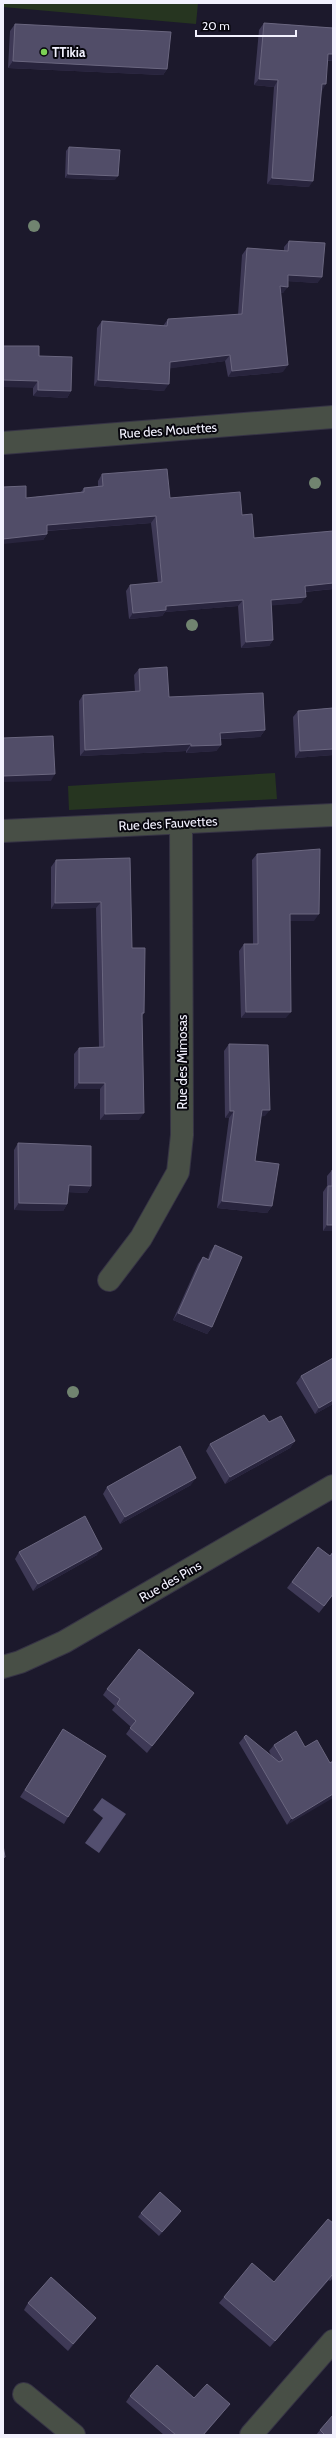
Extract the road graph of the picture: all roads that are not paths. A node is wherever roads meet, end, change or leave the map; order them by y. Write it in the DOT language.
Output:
graph roads {
  1 [pos="333,417"];
  2 [pos="3,443"];
  3 [pos="333,815"];
  4 [pos="181,823"];
  5 [pos="3,831"];
  6 [pos="109,1280"];
  7 [pos="333,1486"];
  8 [pos="3,1667"];
  9 [pos="333,2341"];
  10 [pos="24,2394"];
  11 [pos="74,2435"];
  12 [pos="251,2435"];
  1 -- 2 [label="street, Rue des Mouettes"];
  3 -- 4 [label="street, Rue des Fauvettes"];
  4 -- 5 [label="street, Rue des Fauvettes"];
  4 -- 6 [label="street, Rue des Mimosas"];
  7 -- 8 [label="street, Rue des Pins"];
  9 -- 12 [label="street"];
  10 -- 11 [label="street"];
}
